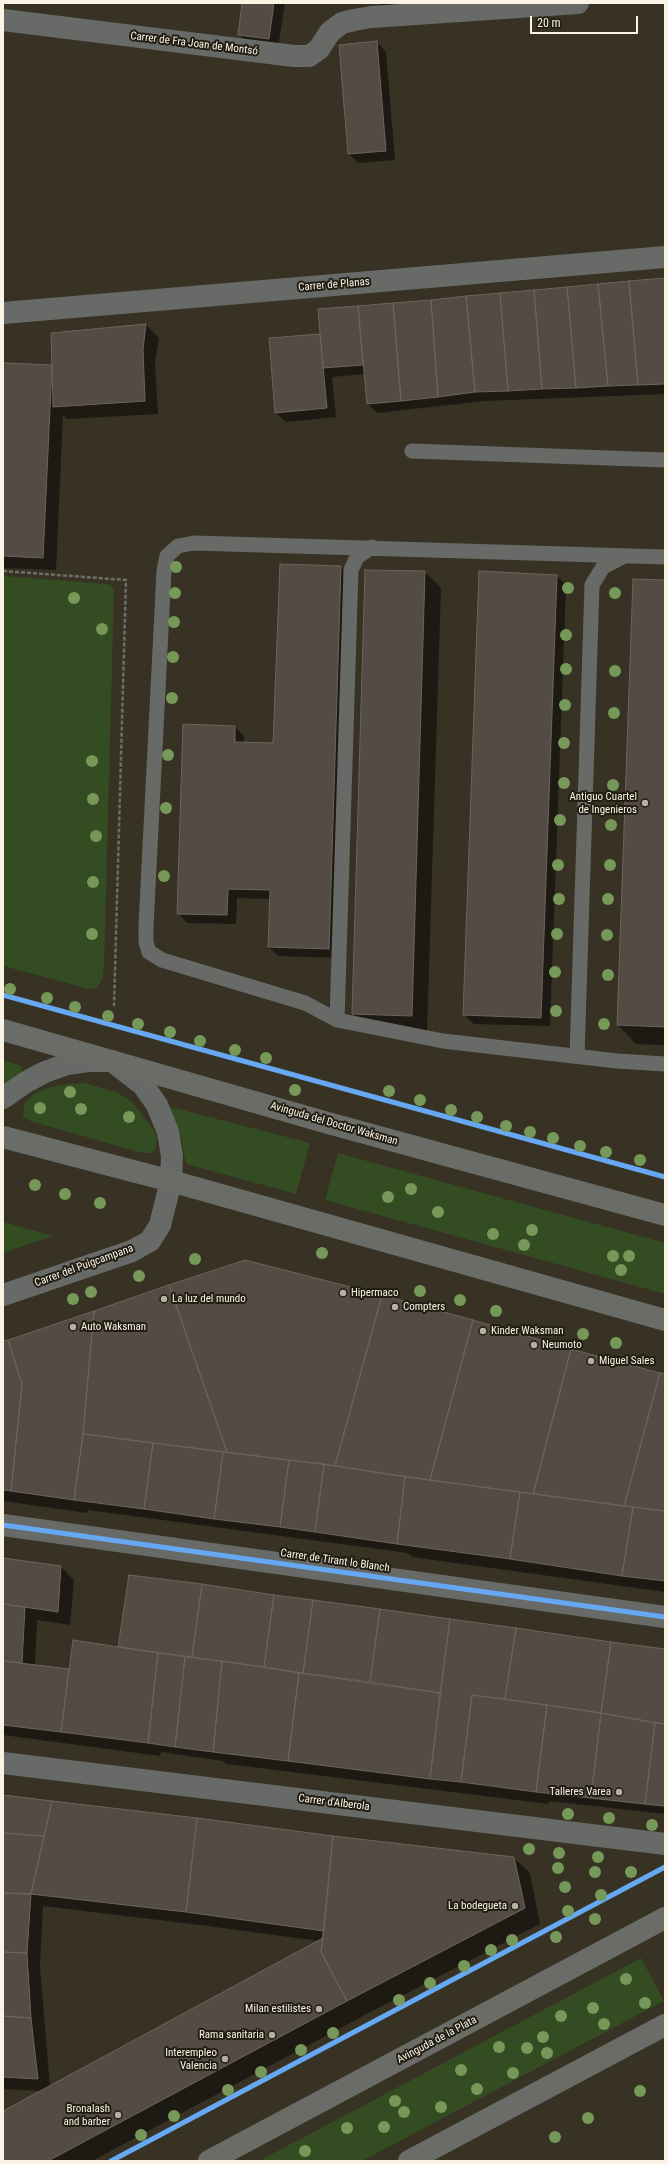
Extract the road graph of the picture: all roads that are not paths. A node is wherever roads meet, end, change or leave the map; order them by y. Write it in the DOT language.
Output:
graph roads {
  1 [pos="578,3"];
  2 [pos="359,13"];
  3 [pos="3,20"];
  4 [pos="665,257"];
  5 [pos="3,313"];
  6 [pos="412,451"];
  7 [pos="665,460"];
  8 [pos="372,548"];
  9 [pos="625,556"];
  10 [pos="665,557"];
  11 [pos="337,1020"];
  12 [pos="3,1030"];
  13 [pos="577,1056"];
  14 [pos="112,1061"];
  15 [pos="665,1064"];
  16 [pos="3,1098"];
  17 [pos="3,1137"];
  18 [pos="171,1181"];
  19 [pos="665,1215"];
  20 [pos="3,1295"];
  21 [pos="665,1320"];
  22 [pos="3,1524"];
  23 [pos="665,1617"];
  24 [pos="3,1763"];
  25 [pos="665,1844"];
  26 [pos="665,1918"];
  27 [pos="665,2025"];
  28 [pos="209,2161"];
  29 [pos="409,2161"];
  1 -- 2 [label="street"];
  2 -- 3 [label="street, Carrer de Fra Joan de Montsó"];
  4 -- 5 [label="street, Carrer de Planas"];
  6 -- 7 [label="lane"];
  8 -- 9 [label="lane"];
  8 -- 11 [label="lane"];
  8 -- 11 [label="lane"];
  9 -- 10 [label="lane"];
  9 -- 13 [label="lane"];
  11 -- 13 [label="lane"];
  12 -- 14 [label="main road, Avinguda del Doctor Waksman"];
  13 -- 15 [label="lane"];
  14 -- 16 [label="street"];
  14 -- 18 [label="street, Carrer del Puigcampana"];
  14 -- 19 [label="main road, Avinguda del Doctor Waksman"];
  17 -- 18 [label="main road"];
  18 -- 20 [label="street, Carrer del Puigcampana"];
  18 -- 21 [label="main road"];
  22 -- 23 [label="street, Carrer de Tirant lo Blanch"];
  24 -- 25 [label="street, Carrer d'Alberola"];
  26 -- 28 [label="main road, Avinguda de la Plata"];
  27 -- 29 [label="main road"];
}
